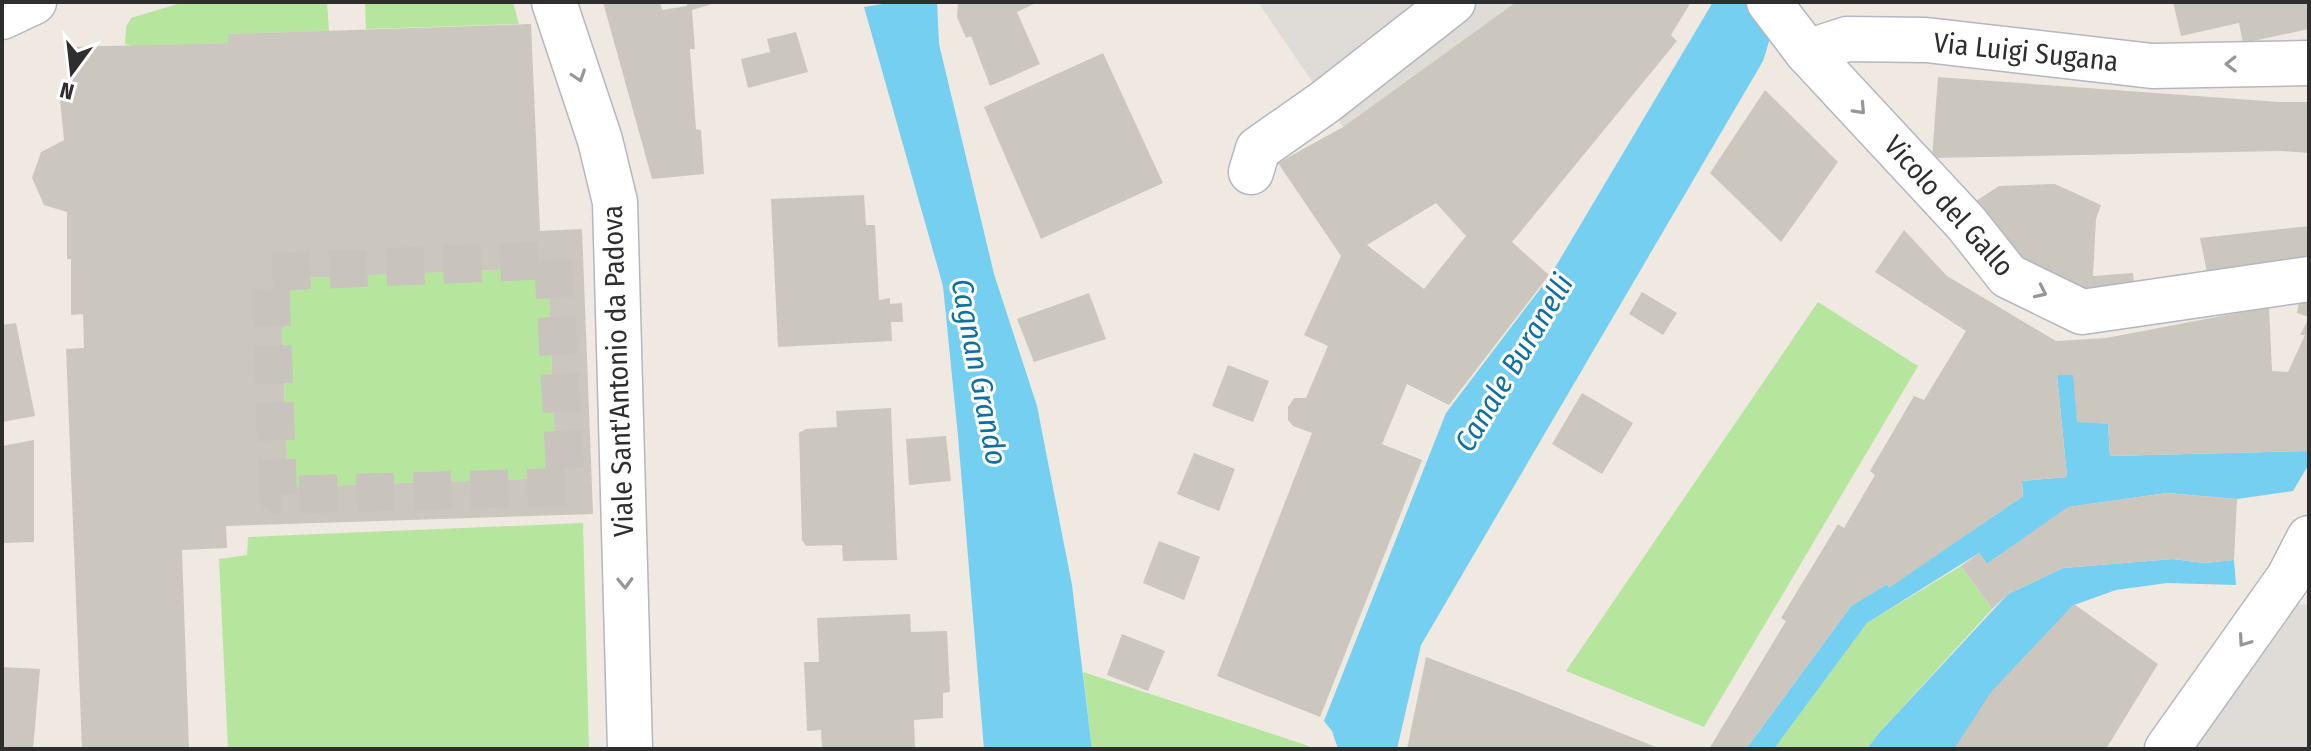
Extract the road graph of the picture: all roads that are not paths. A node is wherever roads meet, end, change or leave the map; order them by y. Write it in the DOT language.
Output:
graph roads {
  1 [pos="34,2"];
  2 [pos="554,2"];
  3 [pos="1453,2"];
  4 [pos="1769,2"];
  5 [pos="2,17"];
  6 [pos="1807,52"];
  7 [pos="2309,63"];
  8 [pos="1251,172"];
  9 [pos="2309,279"];
  10 [pos="2309,538"];
  11 [pos="2299,577"];
  12 [pos="630,749"];
  13 [pos="2167,749"];
  1 -- 5 [label="street"];
  2 -- 12 [label="street, Viale Sant'Antonio da Padova, one-way"];
  3 -- 8 [label="street"];
  4 -- 6 [label="street"];
  7 -- 6 [label="street, Via Luigi Sugana, one-way"];
  6 -- 9 [label="street, Vicolo del Gallo, one-way"];
  10 -- 11 [label="street"];
  11 -- 13 [label="street, one-way"];
}
